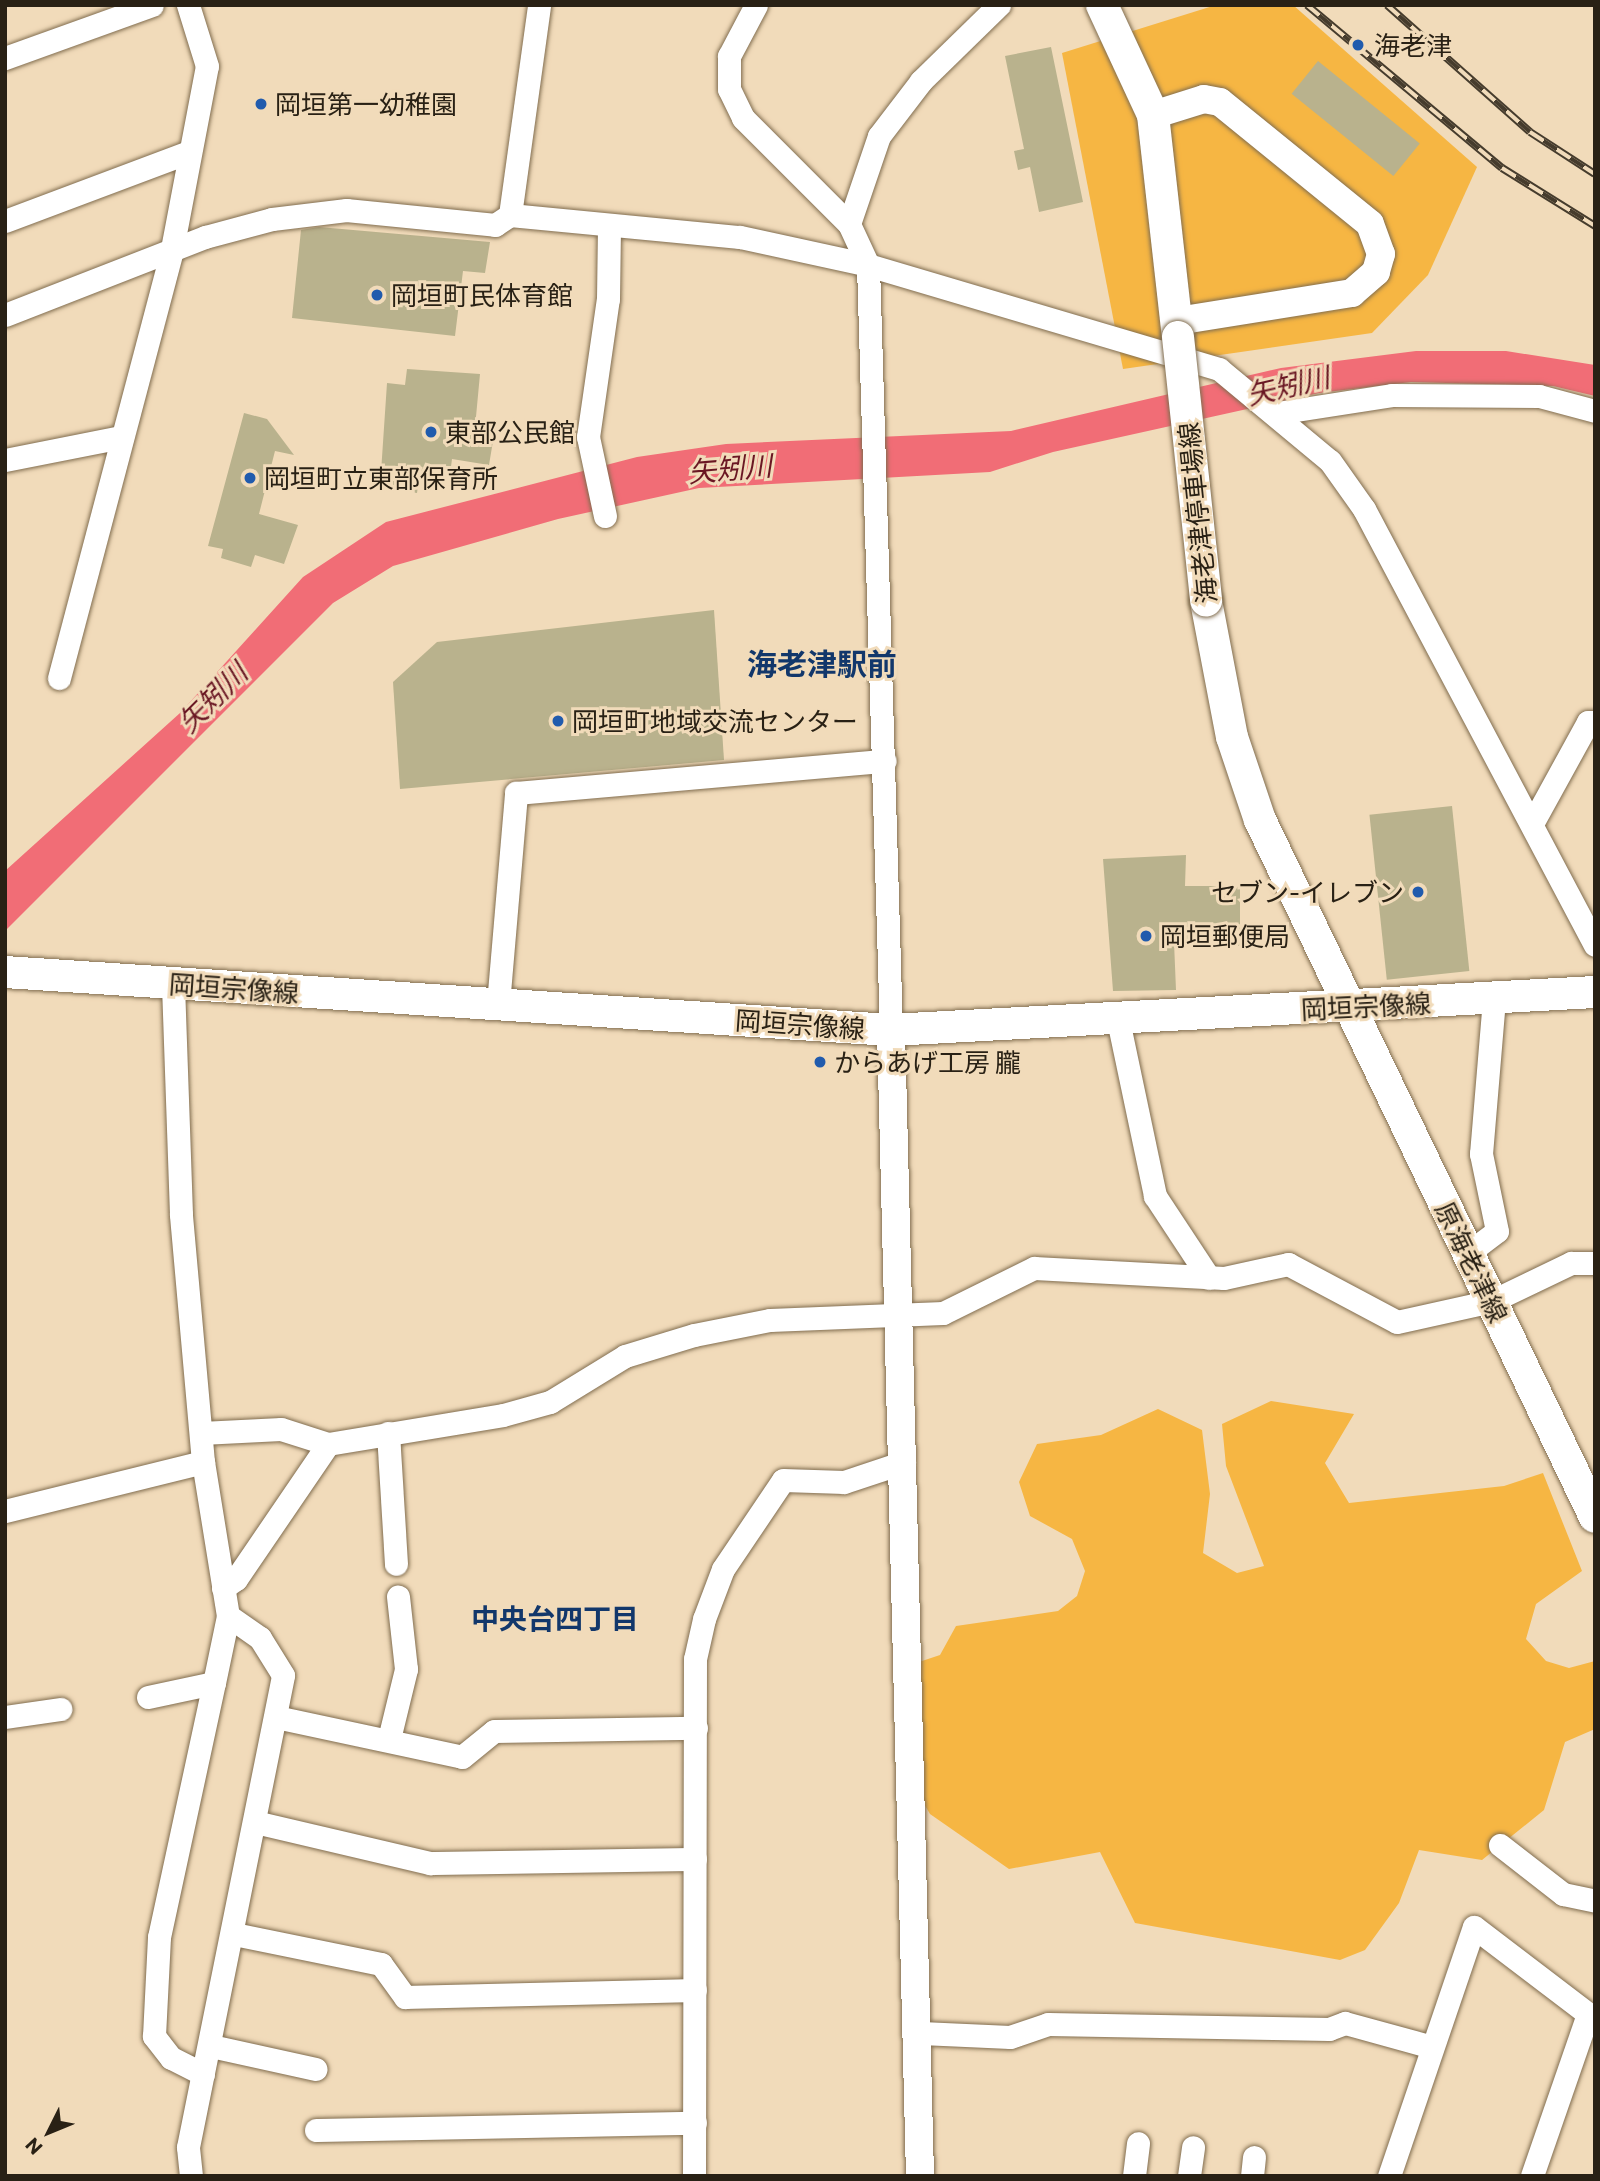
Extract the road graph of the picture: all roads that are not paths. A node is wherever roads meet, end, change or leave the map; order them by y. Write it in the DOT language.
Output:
graph roads {
  1 [pos="152,5"];
  2 [pos="539,5"];
  3 [pos="756,5"];
  4 [pos="999,5"];
  5 [pos="1102,5"];
  6 [pos="195,9"];
  7 [pos="5,58"];
  8 [pos="1153,115"];
  9 [pos="189,152"];
  10 [pos="510,215"];
  11 [pos="5,221"];
  12 [pos="849,224"];
  13 [pos="609,226"];
  14 [pos="172,249"];
  15 [pos="868,265"];
  16 [pos="5,315"];
  17 [pos="1178,329"];
  18 [pos="1595,411"];
  19 [pos="1277,413"];
  20 [pos="121,438"];
  21 [pos="5,460"];
  22 [pos="605,516"];
  23 [pos="59,678"];
  24 [pos="1595,722"];
  25 [pos="885,761"];
  26 [pos="1533,822"];
  27 [pos="1595,945"];
  28 [pos="5,972"];
  29 [pos="173,984"];
  30 [pos="1595,992"];
  31 [pos="1494,999"];
  32 [pos="498,1004"];
  33 [pos="1347,1008"];
  34 [pos="1118,1020"];
  35 [pos="891,1030"];
  36 [pos="1468,1253"];
  37 [pos="1595,1263"];
  38 [pos="1209,1278"];
  39 [pos="1492,1301"];
  40 [pos="900,1316"];
  41 [pos="201,1433"];
  42 [pos="387,1433"];
  43 [pos="328,1444"];
  44 [pos="203,1462"];
  45 [pos="904,1462"];
  46 [pos="5,1511"];
  47 [pos="1595,1517"];
  48 [pos="396,1564"];
  49 [pos="223,1588"];
  50 [pos="398,1596"];
  51 [pos="228,1616"];
  52 [pos="214,1683"];
  53 [pos="148,1697"];
  54 [pos="60,1709"];
  55 [pos="5,1717"];
  56 [pos="276,1717"];
  57 [pos="696,1728"];
  58 [pos="389,1739"];
  59 [pos="255,1822"];
  60 [pos="1500,1845"];
  61 [pos="695,1859"];
  62 [pos="1595,1901"];
  63 [pos="234,1934"];
  64 [pos="695,1990"];
  65 [pos="921,2034"];
  66 [pos="211,2046"];
  67 [pos="1432,2047"];
  68 [pos="316,2069"];
  69 [pos="203,2074"];
  70 [pos="695,2123"];
  71 [pos="316,2130"];
  72 [pos="1138,2143"];
  73 [pos="1194,2147"];
  74 [pos="191,2176"];
  75 [pos="694,2176"];
  76 [pos="920,2176"];
  77 [pos="1135,2176"];
  78 [pos="1189,2176"];
  79 [pos="1389,2176"];
  80 [pos="1532,2176"];
  1 -- 7 [label="street"];
  2 -- 10 [label="street"];
  3 -- 12 [label="street"];
  4 -- 12 [label="street"];
  5 -- 8 [label="main road, 海老津停車場線"];
  6 -- 9 [label="street"];
  8 -- 17 [label="main road, 海老津停車場線"];
  8 -- 17 [label="street"];
  9 -- 11 [label="street"];
  9 -- 14 [label="street"];
  10 -- 13 [label="street"];
  10 -- 14 [label="street"];
  12 -- 15 [label="street"];
  13 -- 15 [label="street"];
  13 -- 22 [label="street"];
  14 -- 16 [label="street"];
  14 -- 20 [label="street"];
  15 -- 19 [label="street"];
  15 -- 25 [label="street"];
  17 -- 33 [label="main road, 海老津停車場線, bridge"];
  18 -- 19 [label="street"];
  19 -- 26 [label="street"];
  20 -- 21 [label="street"];
  20 -- 23 [label="street"];
  24 -- 26 [label="street"];
  25 -- 32 [label="street"];
  25 -- 35 [label="street"];
  26 -- 27 [label="street"];
  28 -- 29 [label="main road, 岡垣宗像線"];
  29 -- 32 [label="main road, 岡垣宗像線"];
  29 -- 41 [label="street"];
  30 -- 31 [label="main road, 岡垣宗像線"];
  31 -- 33 [label="main road, 岡垣宗像線"];
  31 -- 36 [label="street"];
  32 -- 35 [label="main road, 岡垣宗像線"];
  33 -- 34 [label="main road, 岡垣宗像線"];
  33 -- 36 [label="main road, 原海老津線"];
  34 -- 35 [label="main road, 岡垣宗像線"];
  34 -- 38 [label="street"];
  35 -- 40 [label="street"];
  36 -- 39 [label="main road, 原海老津線"];
  37 -- 39 [label="street"];
  38 -- 39 [label="street"];
  38 -- 40 [label="street"];
  39 -- 47 [label="main road, 原海老津線"];
  40 -- 42 [label="street"];
  40 -- 45 [label="street"];
  41 -- 43 [label="street"];
  41 -- 44 [label="street"];
  42 -- 43 [label="street"];
  42 -- 48 [label="street"];
  43 -- 49 [label="street"];
  44 -- 46 [label="street"];
  44 -- 49 [label="street"];
  45 -- 57 [label="street"];
  45 -- 65 [label="street"];
  49 -- 51 [label="street"];
  50 -- 58 [label="street"];
  51 -- 52 [label="street"];
  51 -- 56 [label="street"];
  52 -- 53 [label="street"];
  52 -- 69 [label="street"];
  54 -- 55 [label="street"];
  56 -- 58 [label="street"];
  56 -- 59 [label="street"];
  57 -- 58 [label="street"];
  57 -- 61 [label="street"];
  59 -- 61 [label="street"];
  59 -- 63 [label="street"];
  60 -- 62 [label="street"];
  61 -- 64 [label="street"];
  63 -- 64 [label="street"];
  63 -- 66 [label="street"];
  64 -- 70 [label="street"];
  65 -- 67 [label="street"];
  65 -- 76 [label="street"];
  66 -- 68 [label="street"];
  66 -- 69 [label="street"];
  67 -- 79 [label="street"];
  67 -- 80 [label="street"];
  69 -- 74 [label="street"];
  70 -- 71 [label="street"];
  70 -- 75 [label="street"];
  72 -- 77 [label="street"];
  73 -- 78 [label="street"];
}
